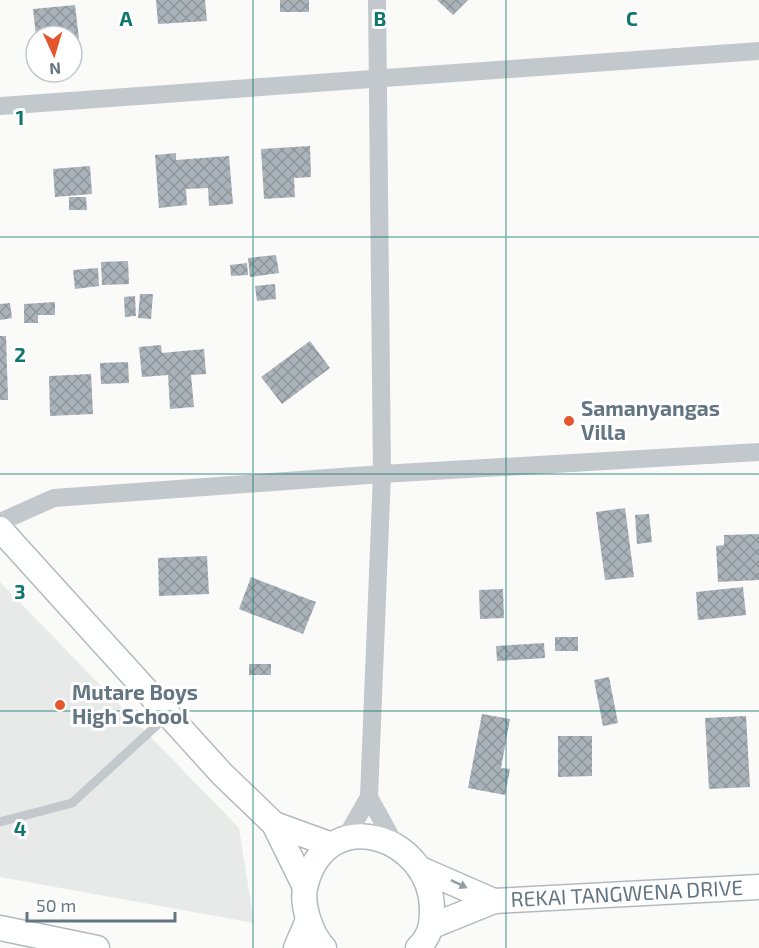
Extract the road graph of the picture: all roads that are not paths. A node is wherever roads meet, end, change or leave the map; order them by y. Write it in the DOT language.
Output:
graph roads {
  1 [pos="377,0"];
  2 [pos="759,51"];
  3 [pos="376,77"];
  4 [pos="0,106"];
  5 [pos="759,452"];
  6 [pos="382,474"];
  7 [pos="0,522"];
  8 [pos="0,530"];
  9 [pos="168,715"];
  10 [pos="369,797"];
  11 [pos="0,822"];
  12 [pos="274,824"];
  13 [pos="337,842"];
  14 [pos="397,848"];
  15 [pos="423,870"];
  16 [pos="304,887"];
  17 [pos="759,887"];
  18 [pos="494,901"];
  19 [pos="308,920"];
  20 [pos="0,928"];
  21 [pos="426,940"];
  22 [pos="97,948"];
  23 [pos="296,948"];
  24 [pos="324,948"];
  1 -- 3 [label="street"];
  2 -- 3 [label="street"];
  3 -- 4 [label="street"];
  3 -- 6 [label="street"];
  5 -- 6 [label="street"];
  6 -- 7 [label="street"];
  6 -- 10 [label="street"];
  8 -- 9 [label="street"];
  9 -- 11 [label="lane"];
  9 -- 12 [label="street"];
  10 -- 13 [label="street"];
  10 -- 14 [label="street"];
  12 -- 13 [label="street"];
  12 -- 16 [label="street"];
  13 -- 14 [label="street"];
  13 -- 16 [label="street"];
  14 -- 15 [label="street"];
  15 -- 18 [label="street, one-way"];
  15 -- 21 [label="street"];
  16 -- 19 [label="street"];
  17 -- 18 [label="street, REKAI TANGWENA DRIVE"];
  18 -- 21 [label="street"];
  19 -- 23 [label="street"];
  19 -- 24 [label="street"];
  20 -- 22 [label="street"];
}
